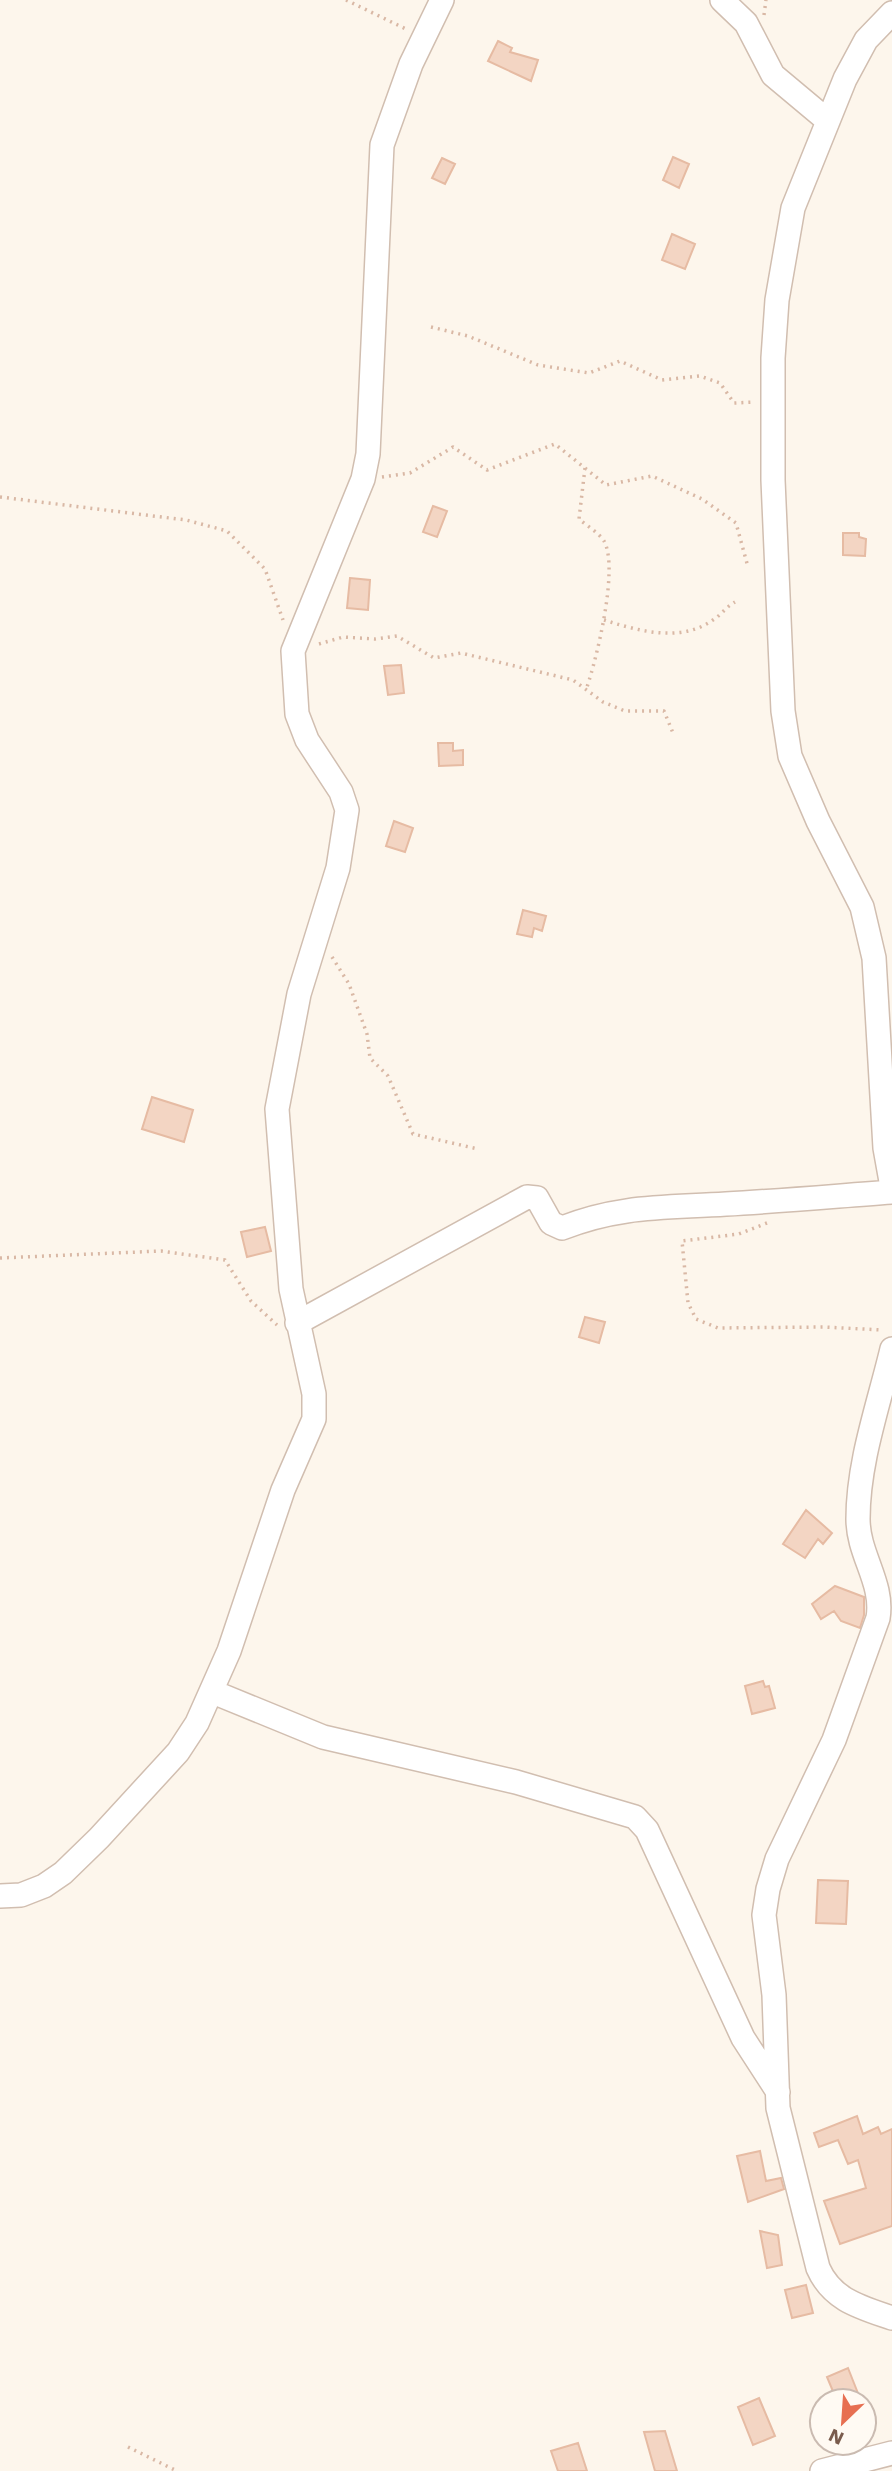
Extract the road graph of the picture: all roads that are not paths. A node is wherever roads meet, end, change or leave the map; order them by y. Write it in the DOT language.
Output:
graph roads {
  1 [pos="442,0"];
  2 [pos="722,0"];
  3 [pos="892,13"];
  4 [pos="828,121"];
  5 [pos="892,1190"];
  6 [pos="297,1323"];
  7 [pos="892,1349"];
  8 [pos="213,1692"];
  9 [pos="0,1896"];
  10 [pos="778,2092"];
  11 [pos="892,2318"];
  12 [pos="892,2453"];
  13 [pos="822,2471"];
  1 -- 6 [label="street"];
  2 -- 4 [label="street"];
  3 -- 4 [label="street"];
  4 -- 5 [label="street"];
  5 -- 6 [label="street"];
  6 -- 8 [label="street"];
  7 -- 10 [label="street"];
  8 -- 9 [label="street"];
  8 -- 10 [label="street"];
  10 -- 11 [label="street"];
  12 -- 13 [label="street"];
}
